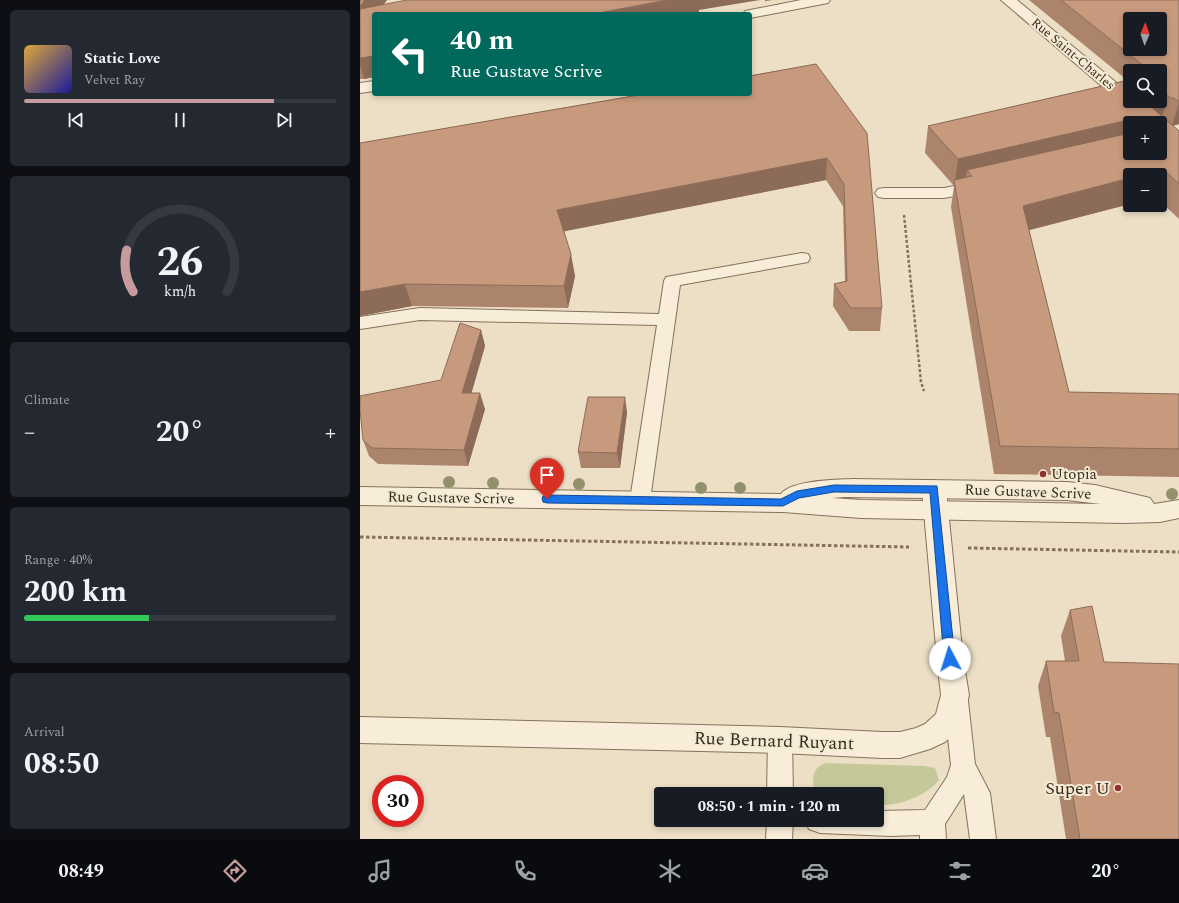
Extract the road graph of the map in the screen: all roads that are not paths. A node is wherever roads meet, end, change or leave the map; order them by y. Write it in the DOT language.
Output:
graph roads {
  1 [pos="823,0"];
  2 [pos="1011,0"];
  3 [pos="752,14"];
  4 [pos="372,86"];
  5 [pos="360,88"];
  6 [pos="1147,116"];
  7 [pos="1000,182"];
  8 [pos="884,193"];
  9 [pos="802,258"];
  10 [pos="666,320"];
  11 [pos="360,323"];
  12 [pos="360,496"];
  13 [pos="640,500"];
  14 [pos="935,500"];
  15 [pos="1179,509"];
  16 [pos="955,695"];
  17 [pos="360,730"];
  18 [pos="780,740"];
  19 [pos="963,765"];
  20 [pos="783,787"];
  21 [pos="884,824"];
  22 [pos="780,827"];
  23 [pos="932,830"];
  24 [pos="779,839"];
  25 [pos="983,839"];
  1 -- 3 [label="street"];
  2 -- 6 [label="street, Rue Saint-Charles"];
  4 -- 5 [label="street"];
  7 -- 8 [label="street"];
  9 -- 10 [label="lane"];
  10 -- 11 [label="lane"];
  10 -- 13 [label="lane"];
  12 -- 13 [label="street, Rue Gustave Scrive"];
  13 -- 14 [label="street, Rue Gustave Scrive"];
  14 -- 15 [label="street, Rue Gustave Scrive"];
  14 -- 16 [label="street, Rue Bernard Ruyant"];
  16 -- 18 [label="street, Rue Bernard Ruyant"];
  16 -- 19 [label="lane"];
  17 -- 18 [label="street, Rue Bernard Ruyant"];
  18 -- 20 [label="lane"];
  19 -- 23 [label="lane"];
  19 -- 25 [label="lane"];
  21 -- 23 [label="lane"];
  22 -- 24 [label="lane"];
}
